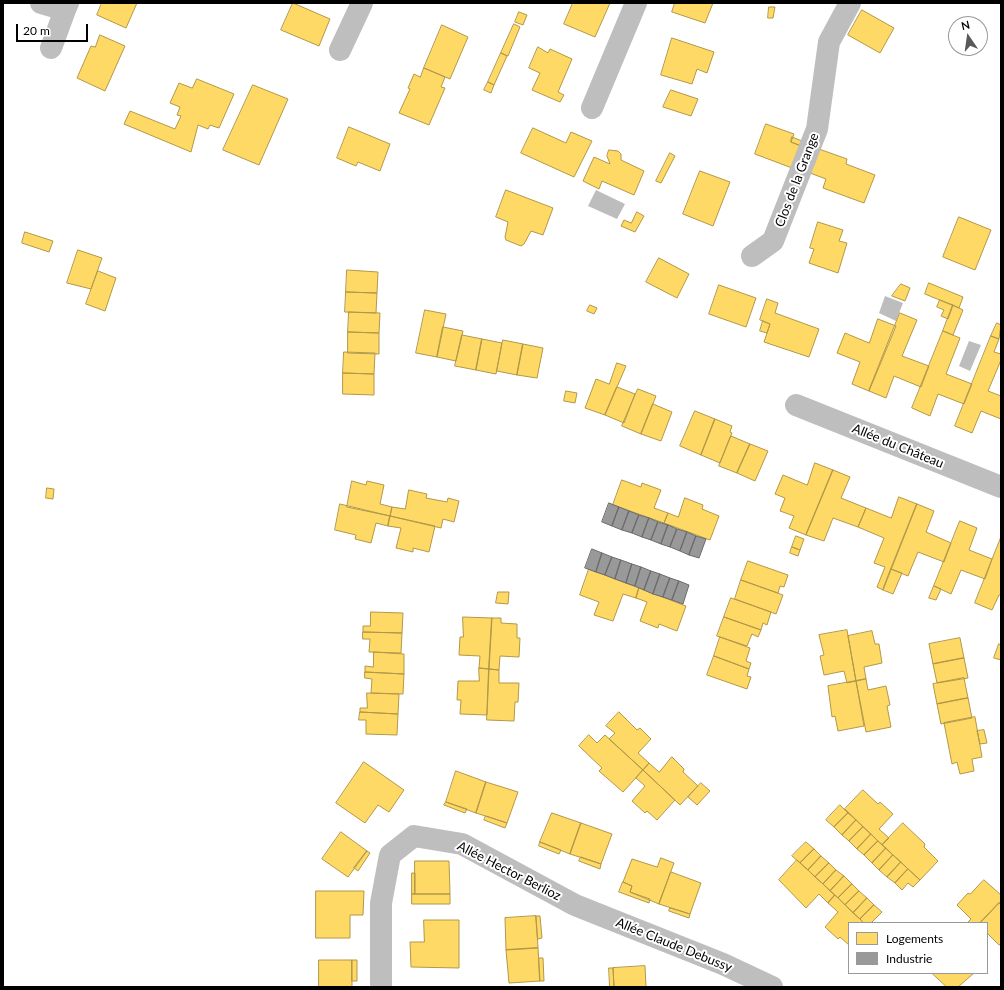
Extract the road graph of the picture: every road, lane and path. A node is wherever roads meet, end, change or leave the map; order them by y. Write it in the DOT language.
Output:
graph roads {
  1 [pos="41,3"];
  2 [pos="362,3"];
  3 [pos="636,3"];
  4 [pos="850,3"];
  5 [pos="67,6"];
  6 [pos="50,48"];
  7 [pos="340,50"];
  8 [pos="592,108"];
  9 [pos="752,256"];
  10 [pos="796,405"];
  11 [pos="1001,488"];
  12 [pos="575,905"];
  13 [pos="381,987"];
  14 [pos="772,987"];
  1 -- 5 [label="street"];
  2 -- 7 [label="street"];
  3 -- 8 [label="street"];
  4 -- 9 [label="street, Clos de la Grange"];
  5 -- 6 [label="street"];
  10 -- 11 [label="street, Allée du Château"];
  12 -- 13 [label="street, Allée Hector Berlioz"];
  12 -- 14 [label="street, Allée Claude Debussy"];
}
